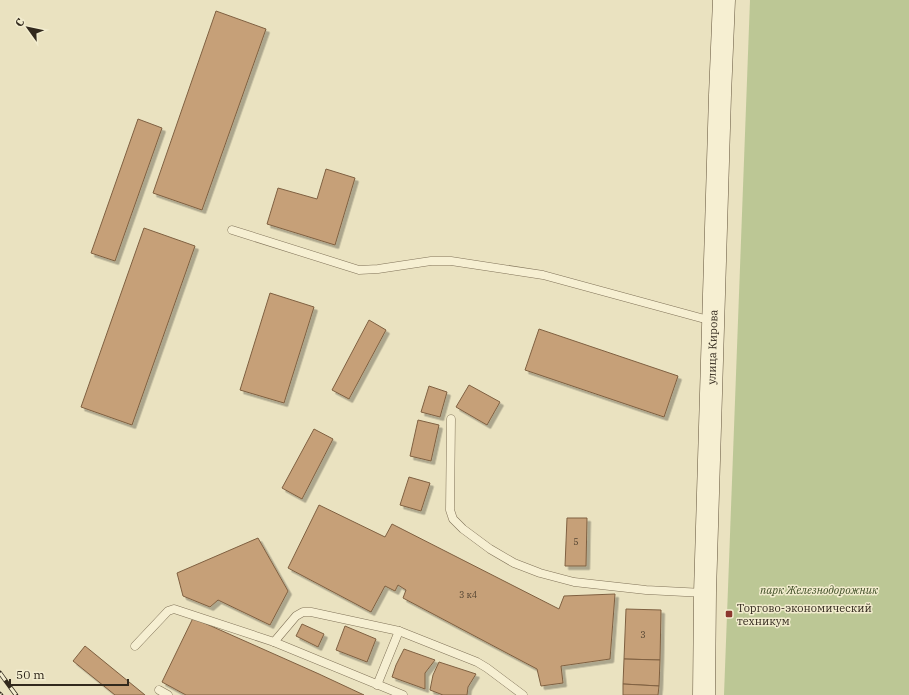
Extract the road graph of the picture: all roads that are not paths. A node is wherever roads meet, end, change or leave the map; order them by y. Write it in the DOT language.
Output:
graph roads {
  1 [pos="724,0"];
  2 [pos="232,230"];
  3 [pos="713,321"];
  4 [pos="451,419"];
  5 [pos="705,594"];
  6 [pos="399,631"];
  7 [pos="274,642"];
  8 [pos="135,646"];
  9 [pos="377,685"];
  10 [pos="159,690"];
  11 [pos="168,695"];
  12 [pos="403,695"];
  13 [pos="523,695"];
  14 [pos="704,695"];
  1 -- 3 [label="main road, улица Кирова"];
  2 -- 3 [label="lane"];
  3 -- 5 [label="main road, улица Кирова"];
  4 -- 5 [label="lane"];
  5 -- 14 [label="main road, улица Кирова"];
  6 -- 7 [label="lane"];
  6 -- 9 [label="lane"];
  6 -- 13 [label="lane"];
  7 -- 8 [label="lane"];
  7 -- 9 [label="lane"];
  9 -- 12 [label="lane"];
  10 -- 11 [label="lane"];
}
